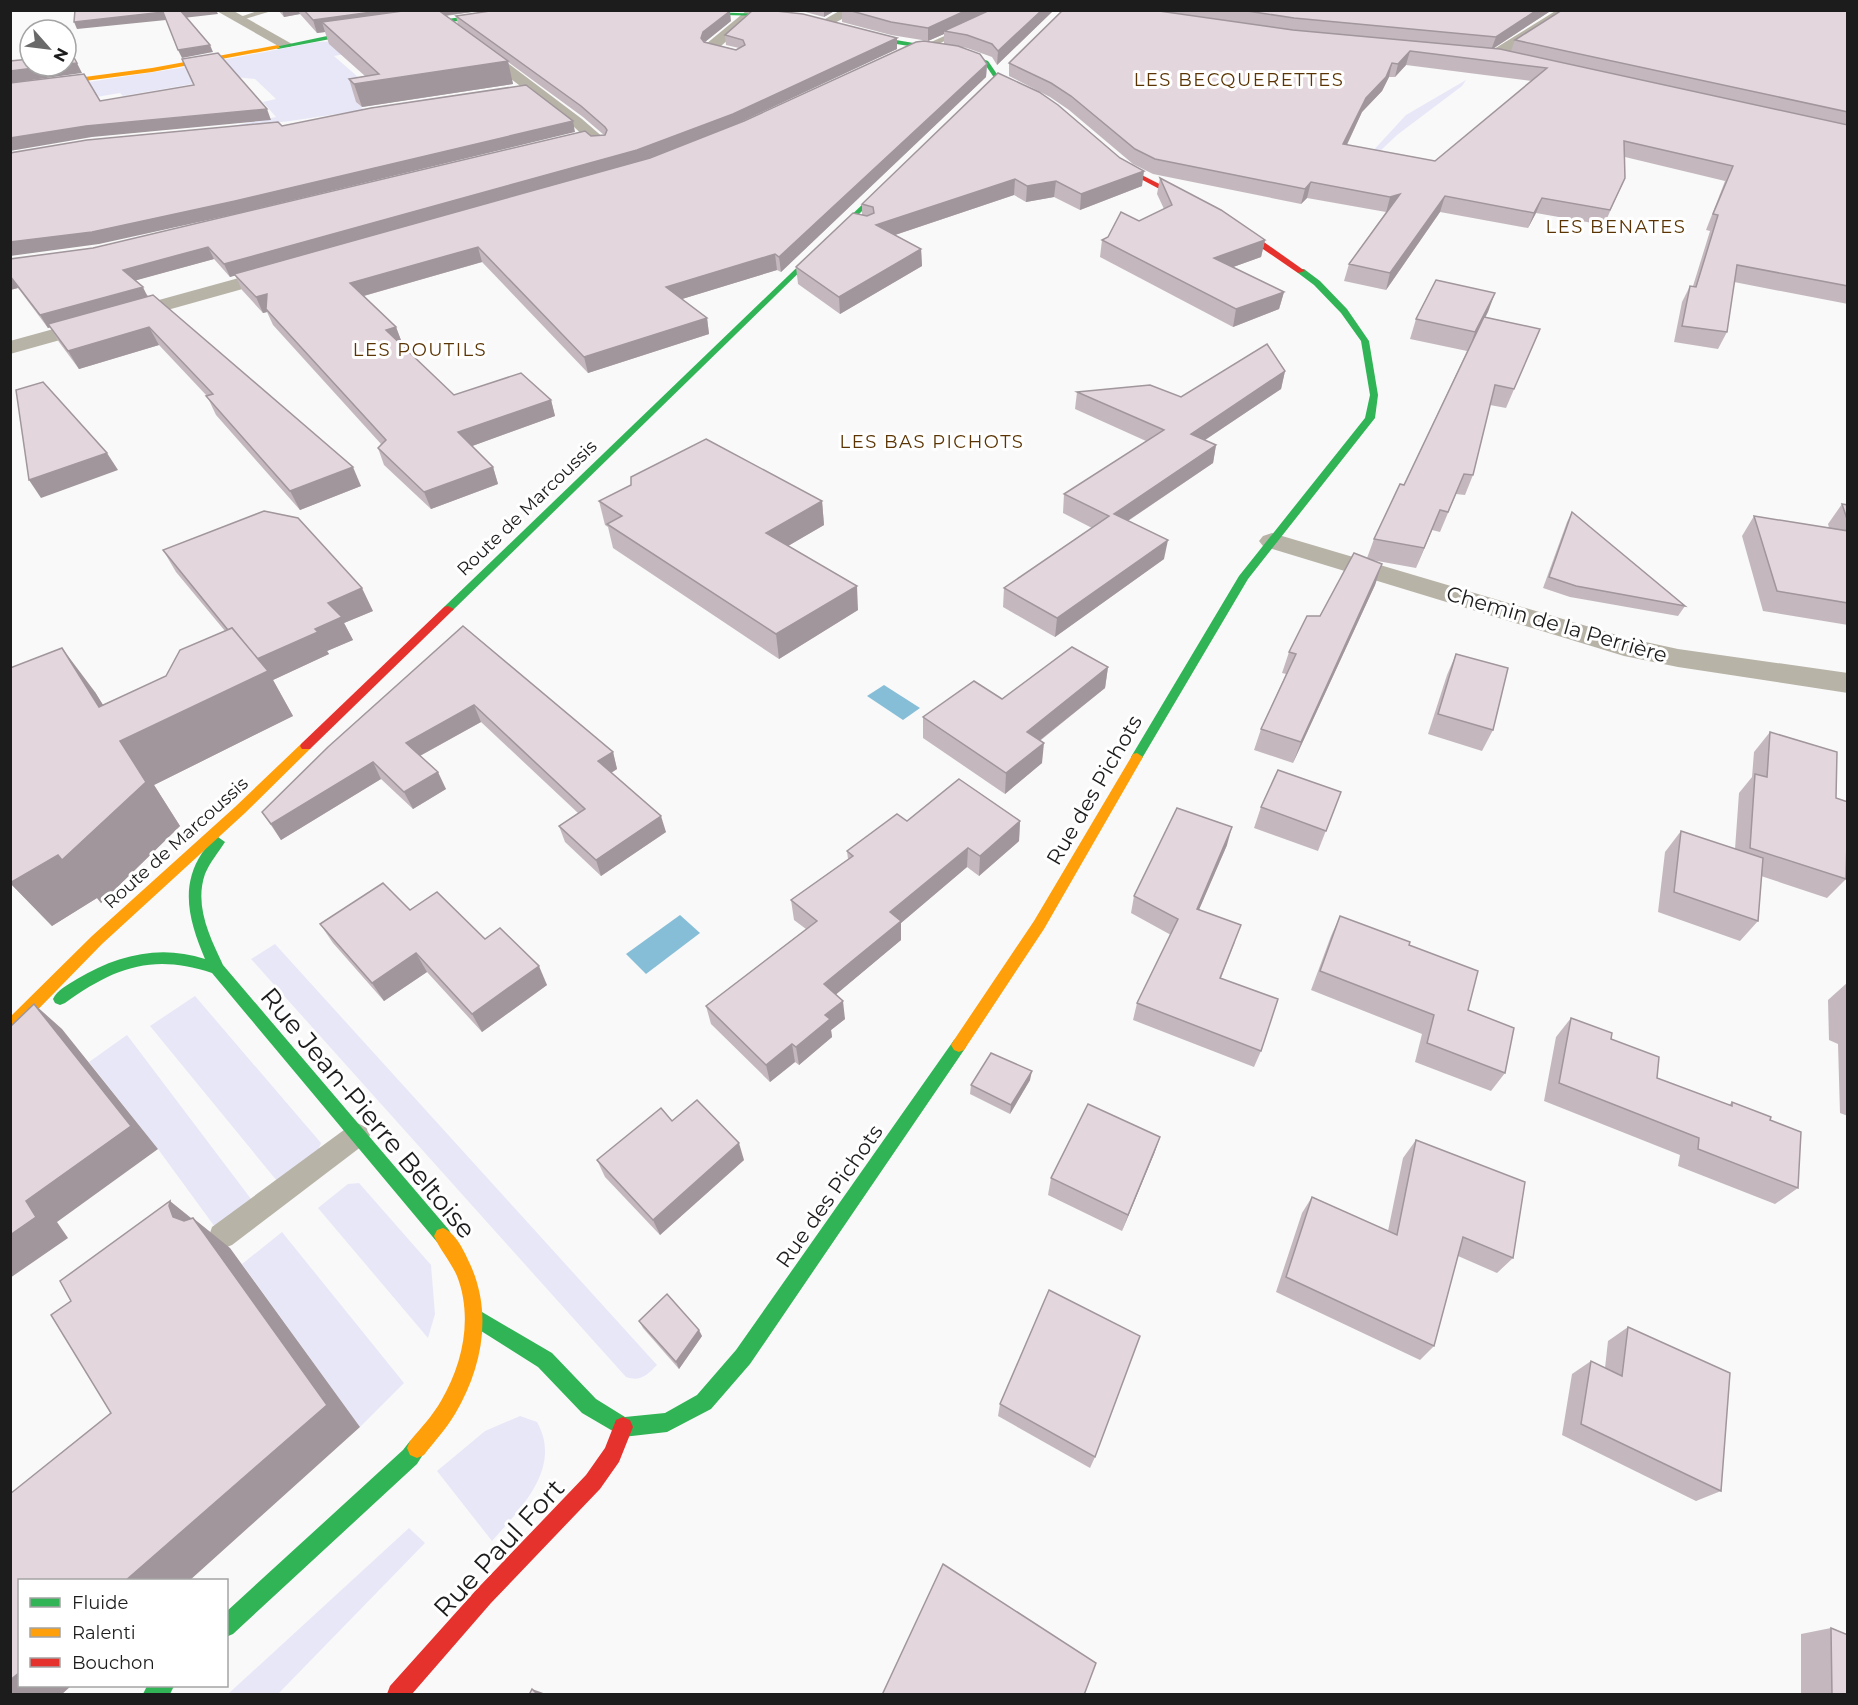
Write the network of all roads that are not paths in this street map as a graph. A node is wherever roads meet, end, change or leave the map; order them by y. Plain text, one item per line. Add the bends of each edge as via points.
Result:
1 (221, 10) edge
2 (271, 10) edge
3 (853, 10) edge
4 (1010, 10) edge
5 (1568, 10) edge
6 (667, 12) edge
7 (513, 14) edge
8 (751, 14) junction
9 (238, 19) junction
10 (443, 21) junction
11 (814, 21) junction
12 (285, 44) junction
13 (924, 46) junction
14 (737, 54) edge
15 (900, 55) edge
16 (1512, 60) edge
17 (1008, 67) dead end
18 (997, 78) junction
19 (531, 88) junction
20 (10, 89) edge
21 (984, 90) edge
22 (509, 92) edge
23 (1044, 102) edge
24 (566, 141) edge
25 (1099, 146) edge
26 (905, 166) edge
27 (295, 268) edge
28 (10, 348) edge
29 (1272, 541) junction
30 (1848, 684) edge
31 (240, 810) junction
32 (217, 969) junction
33 (10, 1028) edge
34 (10, 1041) edge
35 (357, 1135) junction
36 (222, 1236) dead end
37 (476, 1318) junction
38 (622, 1426) junction
39 (228, 1625) edge
40 (398, 1695) edge

1 - 9 street
2 - 9 lane
3 - 11 street
4 - 13 lane
5 - 16 street via 1490,55
6 - 8 street
7 - 10 street
8 - 11 street
8 - 14 street via 711,47
9 - 12 street
10 - 12 street
10 - 19 street
11 - 13 street
12 - 20 street via 152,70
13 - 15 street
13 - 18 street via 986,62
17 - 18 street
18 - 21 street
18 - 23 street
19 - 22 street
19 - 24 street via 594,139
25 - 29 street, Rue des Pichots via 1126,169 1237,227 1317,283 1365,341 1374,395 1370,418
26 - 31 street, Route de Marcoussis via 856,219
27 - 28 street
29 - 30 street, Chemin de la Perrière via 1624,647
29 - 38 street, Rue des Pichots via 1243,578 1028,942 743,1357 704,1402 667,1422
31 - 32 street, Rue Jean-Pierre Beltoise via 200,866 193,891 194,916
31 - 33 street, Route de Marcoussis via 97,940
32 - 34 street, Rue Jean-Pierre Beltoise via 185,957 125,962 94,974
32 - 35 street, Rue Jean-Pierre Beltoise
35 - 36 lane
35 - 37 street, Rue Jean-Pierre Beltoise via 456,1252 468,1279
37 - 38 street via 545,1360 589,1406
37 - 39 street, Rue Jean-Pierre Beltoise via 467,1365 448,1407 410,1457
38 - 40 street, Rue Paul Fort via 612,1455 593,1482 484,1596

